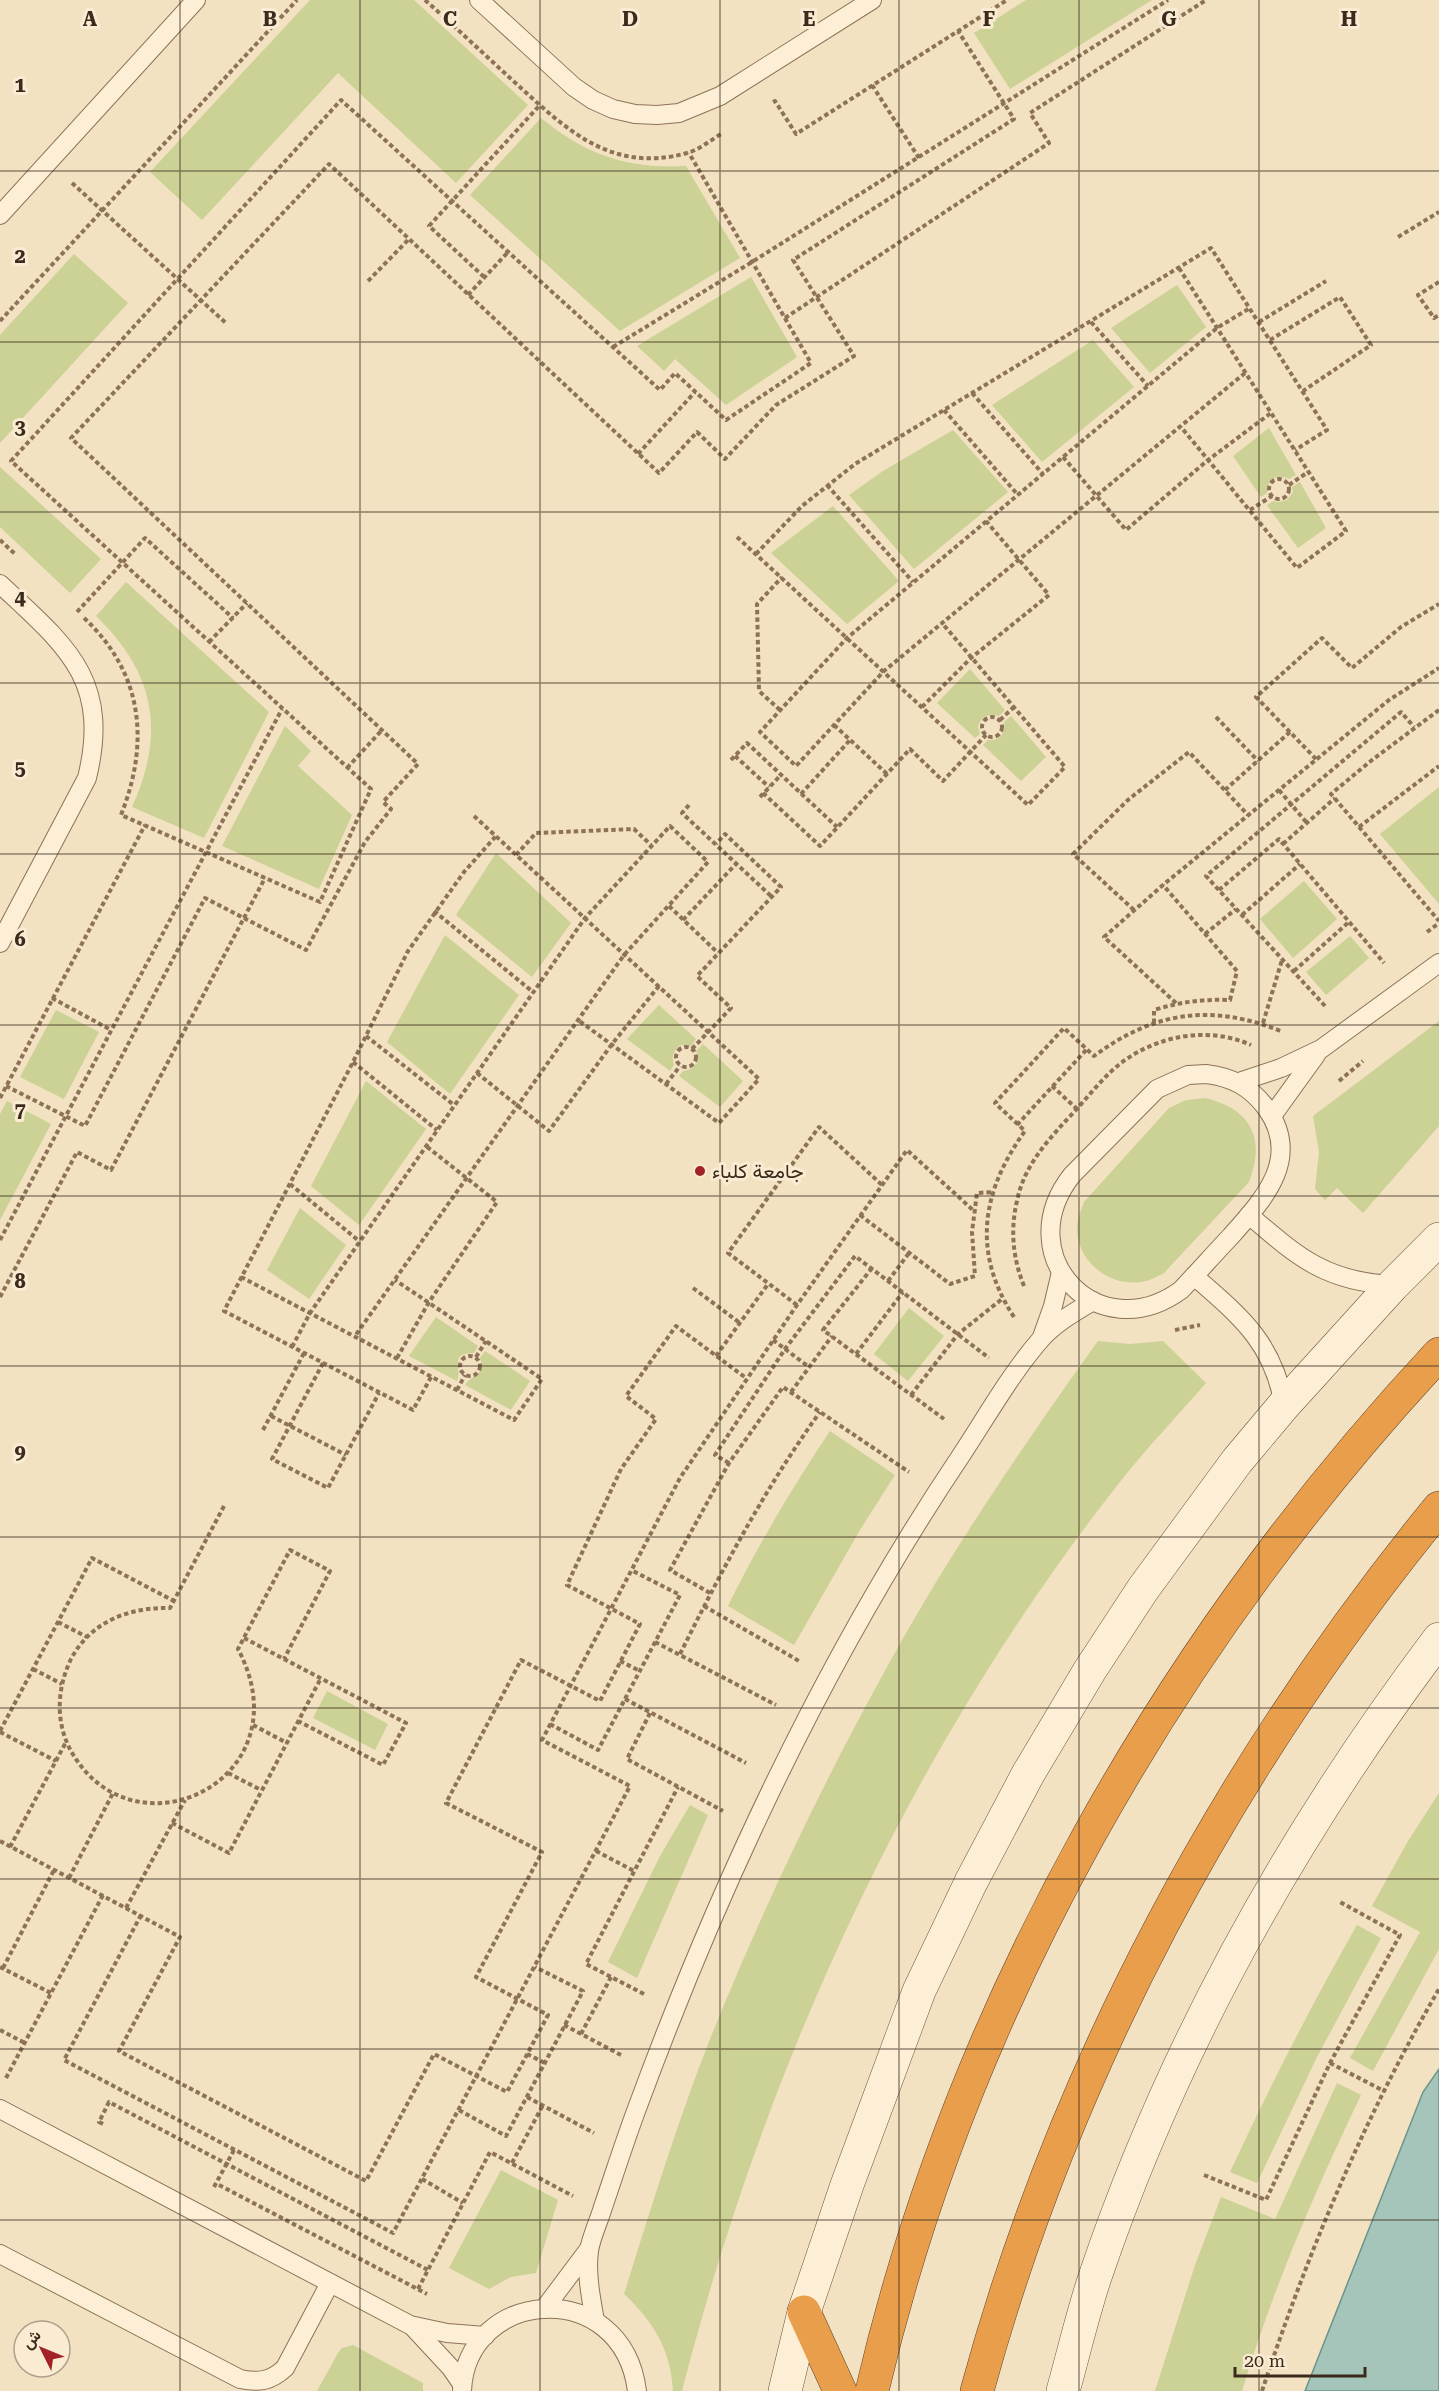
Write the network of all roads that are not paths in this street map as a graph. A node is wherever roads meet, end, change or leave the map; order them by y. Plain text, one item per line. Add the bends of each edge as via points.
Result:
1 (196, 0) edge
2 (480, 0) edge
3 (872, 0) edge
4 (0, 215) edge
5 (0, 584) edge
6 (0, 943) edge
7 (1439, 963) edge
8 (1321, 1049) junction
9 (1239, 1082) junction
10 (1272, 1116) junction
11 (1249, 1215) junction
12 (1439, 1239) edge
13 (1061, 1272) junction
14 (1194, 1276) junction
15 (1393, 1285) junction
16 (1093, 1301) junction
17 (1041, 1339) junction
18 (1439, 1354) edge
19 (1284, 1405) junction
20 (1439, 1508) edge
21 (1439, 1640) edge
22 (0, 2109) edge
23 (590, 2249) junction
24 (0, 2254) edge
25 (330, 2283) junction
26 (544, 2308) junction
27 (804, 2312) junction
28 (595, 2321) junction
29 (411, 2325) junction
30 (485, 2336) junction
31 (462, 2387) edge
32 (637, 2391) edge
33 (785, 2391) edge
34 (840, 2391) edge
35 (872, 2391) edge
36 (977, 2391) edge
37 (1063, 2391) edge

1 - 4 lane
2 - 3 lane via 593,100 613,109 657,115 679,113 720,96
5 - 6 lane via 69,652 82,674 95,725 87,778
7 - 8 lane
8 - 9 lane
8 - 10 lane
9 - 10 lane via 1252,1091
9 - 13 lane via 1222,1076 1188,1075 1157,1089 1072,1175 1053,1204 1050,1222 1053,1256
10 - 11 lane via 1280,1147 1279,1163 1268,1194
11 - 14 lane
11 - 15 lane via 1315,1266 1353,1280
12 - 15 street
13 - 16 lane
13 - 17 lane
14 - 16 lane via 1166,1301 1148,1308 1120,1309
14 - 19 lane via 1255,1333 1274,1367
15 - 19 street
16 - 17 lane
17 - 23 lane via 946,1478 882,1582 767,1796 716,1906 670,2020
18 - 35 highway via 1323,1487 1251,1580 1129,1766 1066,1879 967,2092 890,2313
19 - 27 street via 1237,1461 1143,1589 1028,1774 919,1991
20 - 36 highway via 1328,1653 1266,1745 1154,1940 1062,2143 1022,2247
21 - 37 street via 1325,1800 1263,1902 1208,2007 1129,2184 1096,2275
22 - 25 lane
23 - 26 lane
23 - 28 lane
24 - 25 lane via 240,2379 252,2381 264,2381 285,2368
25 - 29 lane
26 - 28 lane via 579,2313
26 - 30 lane via 502,2322
27 - 33 street
27 - 34 highway
28 - 32 lane via 626,2353 635,2373
29 - 30 lane
29 - 31 lane via 451,2368
30 - 31 lane via 466,2366

